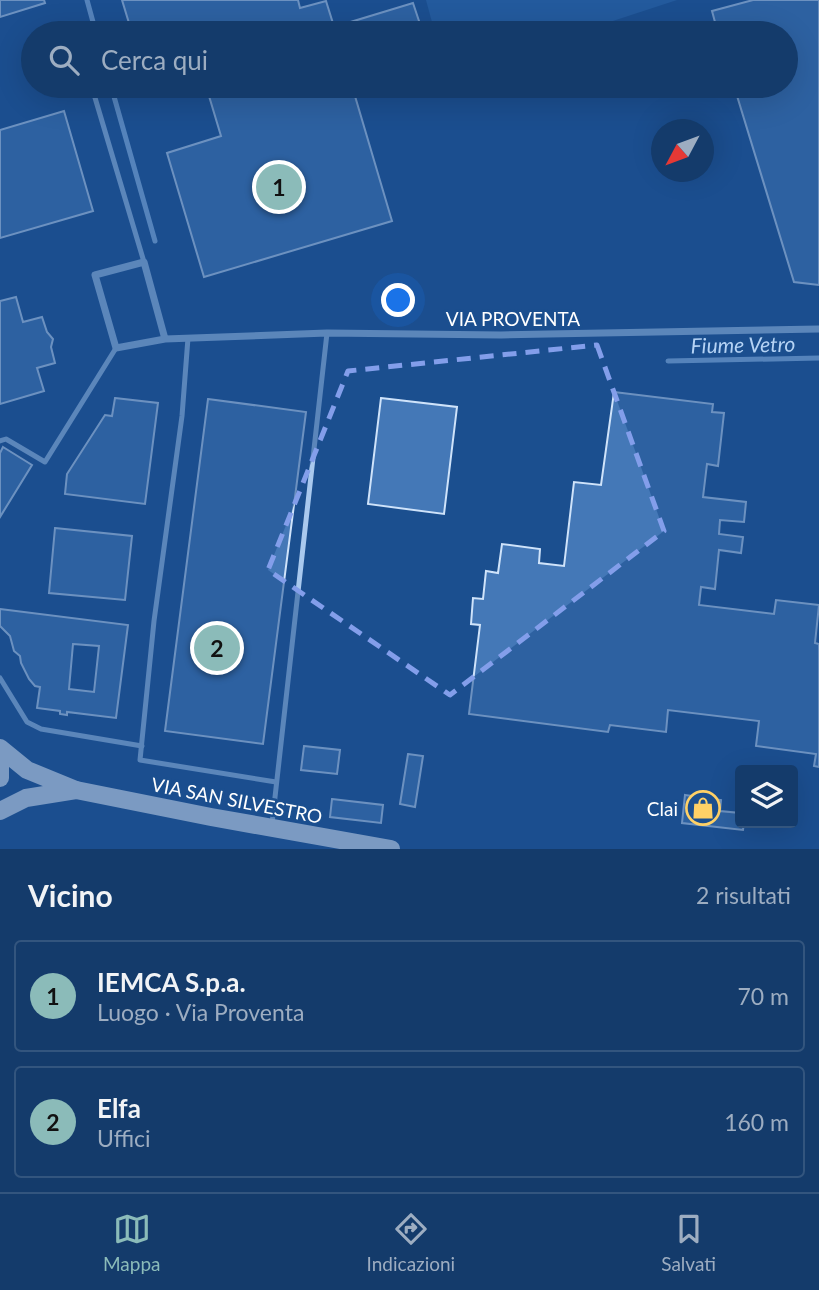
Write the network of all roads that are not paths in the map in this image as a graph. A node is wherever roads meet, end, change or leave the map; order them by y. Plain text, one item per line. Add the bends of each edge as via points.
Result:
1 (95, 98) edge
2 (144, 262) junction
3 (819, 329) edge
4 (327, 333) junction
5 (188, 338) junction
6 (165, 339) junction
7 (116, 348) junction
8 (0, 441) edge
9 (0, 678) edge
10 (142, 746) junction
11 (0, 748) edge
12 (0, 764) edge
13 (0, 778) edge
14 (276, 782) junction
15 (76, 790) junction
16 (0, 811) edge
17 (271, 828) junction
18 (391, 849) edge

1 - 2 lane
2 - 6 street
2 - 7 street via 95,275
3 - 4 street, VIA PROVENTA
4 - 5 street, VIA PROVENTA
4 - 14 lane
5 - 6 street, VIA PROVENTA
5 - 10 lane
6 - 7 street, VIA PROVENTA
7 - 8 lane via 45,462 6,439
9 - 10 lane via 27,722 41,730
10 - 14 lane via 141,760
11 - 15 main road, VIA SAN SILVESTRO via 27,770
12 - 13 main road
14 - 17 lane
15 - 16 main road, VIA SAN SILVESTRO via 26,799
15 - 17 main road, VIA SAN SILVESTRO
17 - 18 main road, VIA SAN SILVESTRO

